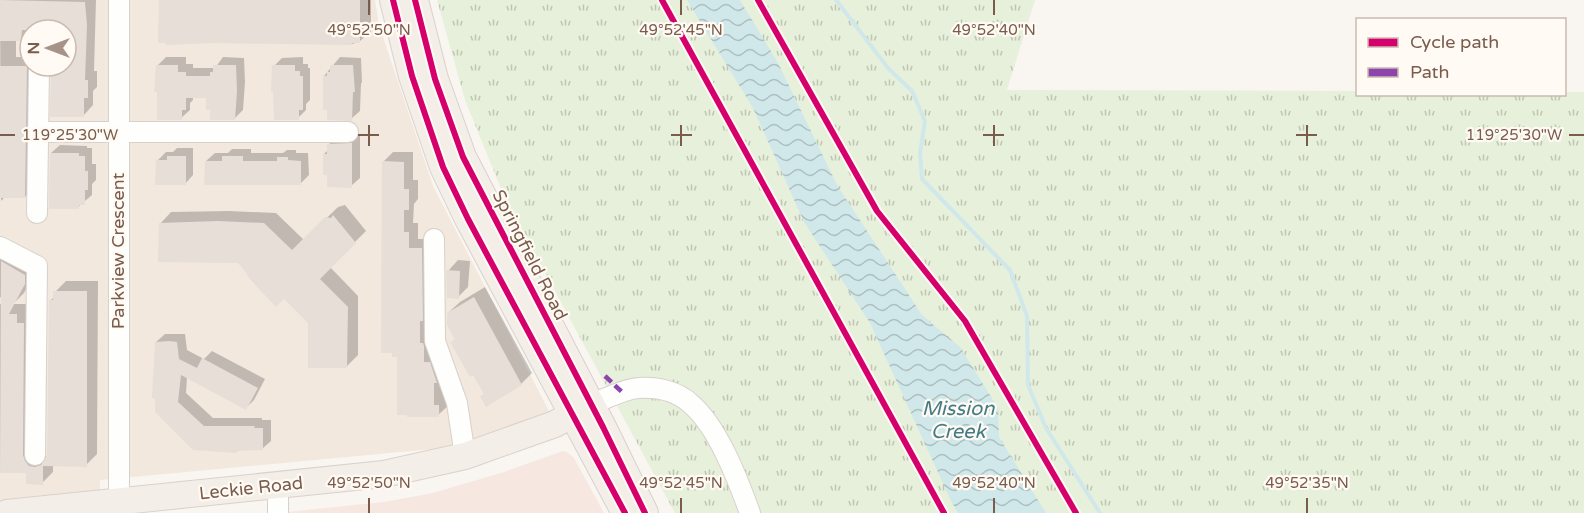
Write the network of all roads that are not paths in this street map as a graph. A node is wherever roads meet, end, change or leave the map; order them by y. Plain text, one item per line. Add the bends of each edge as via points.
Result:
1 (119, 0) edge
2 (393, 0) edge
3 (415, 0) edge
4 (39, 78) edge
5 (39, 132) junction
6 (118, 132) junction
7 (348, 132) dead end
8 (37, 213) dead end
9 (434, 239) dead end
10 (0, 246) edge
11 (581, 409) junction
12 (35, 455) dead end
13 (465, 456) junction
14 (278, 485) junction
15 (120, 507) edge
16 (79, 509) edge
17 (7, 513) edge
18 (278, 513) edge
19 (625, 513) edge
20 (645, 513) edge
21 (750, 513) edge

1 - 6 street, Parkview Crescent
2 - 11 main road, Springfield Road via 412,76 443,167 468,219
3 - 11 main road, Springfield Road via 435,80 463,158
4 - 5 street
5 - 6 street
5 - 8 street
6 - 7 street
6 - 15 street, Parkview Crescent
9 - 13 street via 435,341 457,403
10 - 12 street via 37,266
11 - 13 main road, Leckie Road via 555,424
11 - 19 main road, Springfield Road
11 - 20 main road, Springfield Road
11 - 21 street via 637,387 669,391 690,403 709,425 737,477
13 - 14 main road, Leckie Road via 384,474
14 - 15 main road, Leckie Road
14 - 18 street
15 - 16 main road, Leckie Road
16 - 17 main road, Leckie Road

